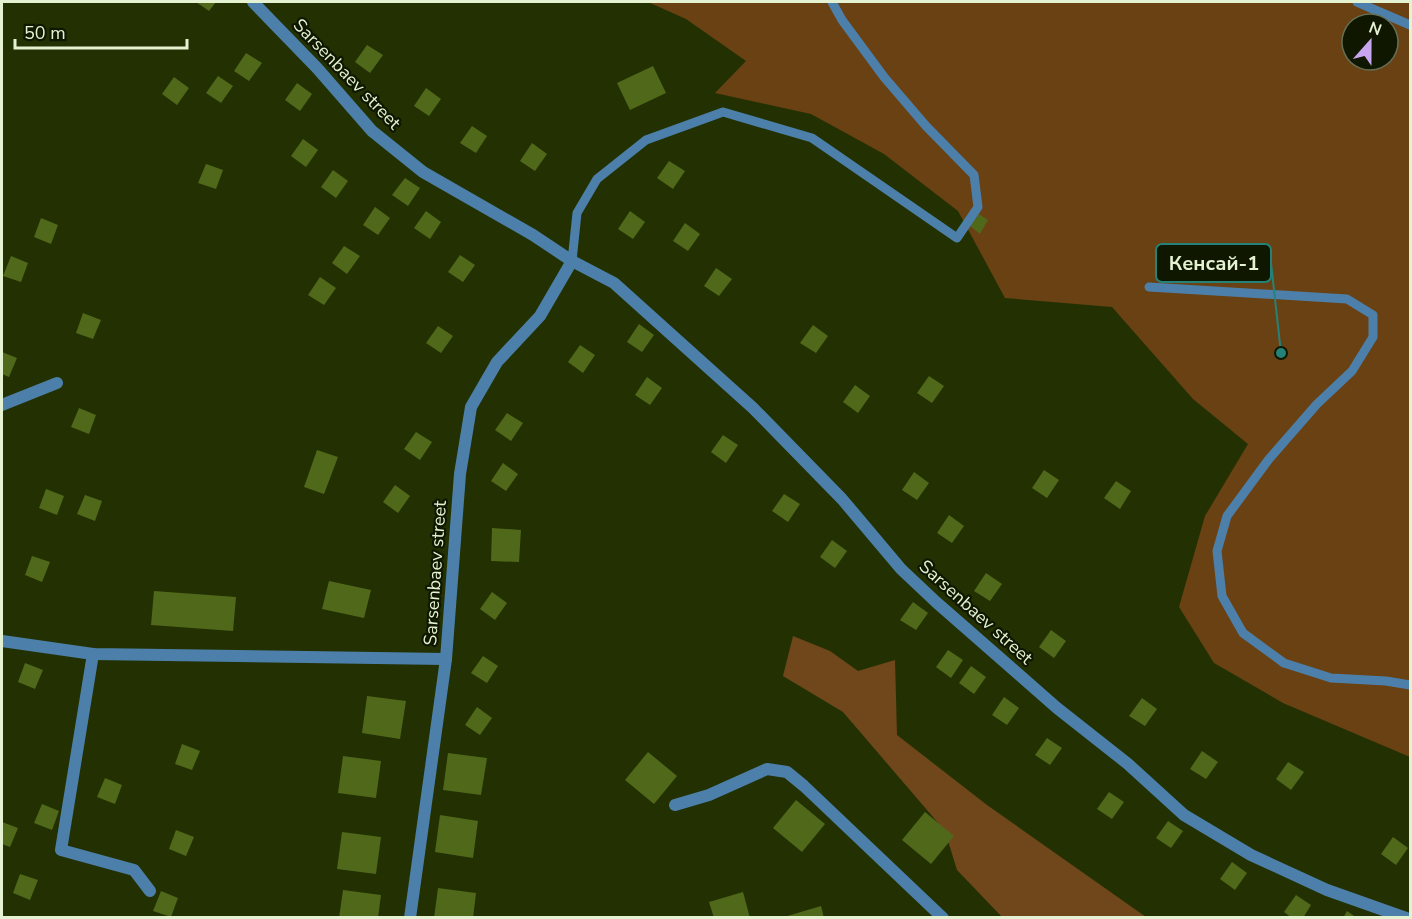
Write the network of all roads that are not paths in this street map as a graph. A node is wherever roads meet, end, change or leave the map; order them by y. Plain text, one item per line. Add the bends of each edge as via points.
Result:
1 (253, 2) edge
2 (832, 2) edge
3 (1357, 2) edge
4 (1410, 25) edge
5 (572, 261) junction
6 (1149, 287) dead end
7 (57, 383) dead end
8 (2, 405) edge
9 (2, 641) edge
10 (93, 654) junction
11 (446, 659) junction
12 (1410, 685) edge
13 (675, 805) dead end
14 (150, 891) dead end
15 (410, 918) edge
16 (943, 918) edge
17 (1406, 918) edge

1 - 5 street, Sarsenbaev street via 372,131 423,172
2 - 5 lane via 884,77 974,175 978,207 957,238 812,138 723,112 646,140 597,179 577,213
3 - 4 lane
5 - 11 street, Sarsenbaev street via 540,316 497,362 471,407 460,474
5 - 17 street, Sarsenbaev street via 614,283 671,333 834,490 927,594 1184,815 1251,855 1328,890
6 - 12 lane via 1347,299 1373,315 1373,337 1352,371 1269,459 1227,516 1217,551 1222,596 1243,633 1284,663 1330,678
7 - 8 street
9 - 10 street
10 - 11 street
10 - 14 street via 62,850 134,870
11 - 15 street, Sarsenbaev street
13 - 16 street via 709,795 767,769 788,772

